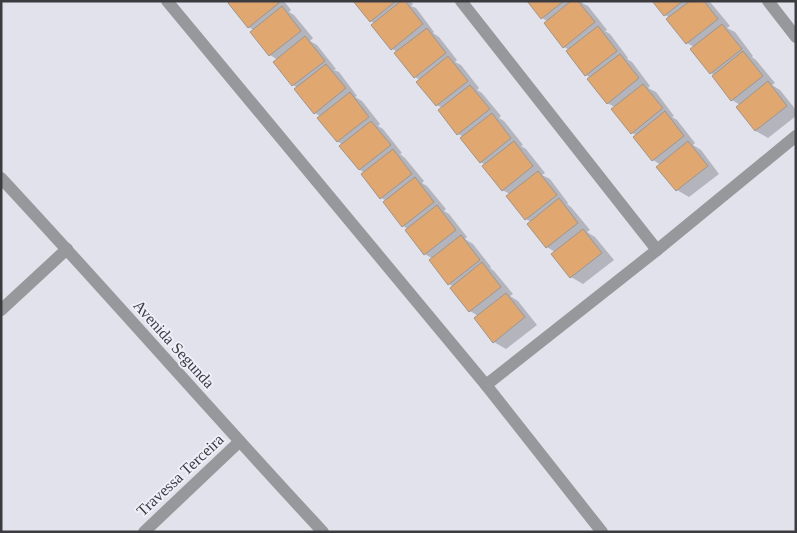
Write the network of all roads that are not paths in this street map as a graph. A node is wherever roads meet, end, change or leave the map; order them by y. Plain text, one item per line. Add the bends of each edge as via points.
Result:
1 (167, 1) edge
2 (460, 1) edge
3 (768, 1) edge
4 (796, 37) edge
5 (796, 136) edge
6 (1, 178) edge
7 (67, 249) junction
8 (657, 250) junction
9 (1, 310) edge
10 (486, 385) junction
11 (239, 442) junction
12 (144, 532) edge
13 (323, 532) edge
14 (602, 532) edge

1 - 10 street
2 - 8 street
3 - 4 street
5 - 8 street
6 - 7 street, Avenida Segunda
7 - 9 street
7 - 11 street, Avenida Segunda
8 - 10 street
10 - 14 street
11 - 12 street, Travessa Terceira
11 - 13 street, Avenida Segunda

